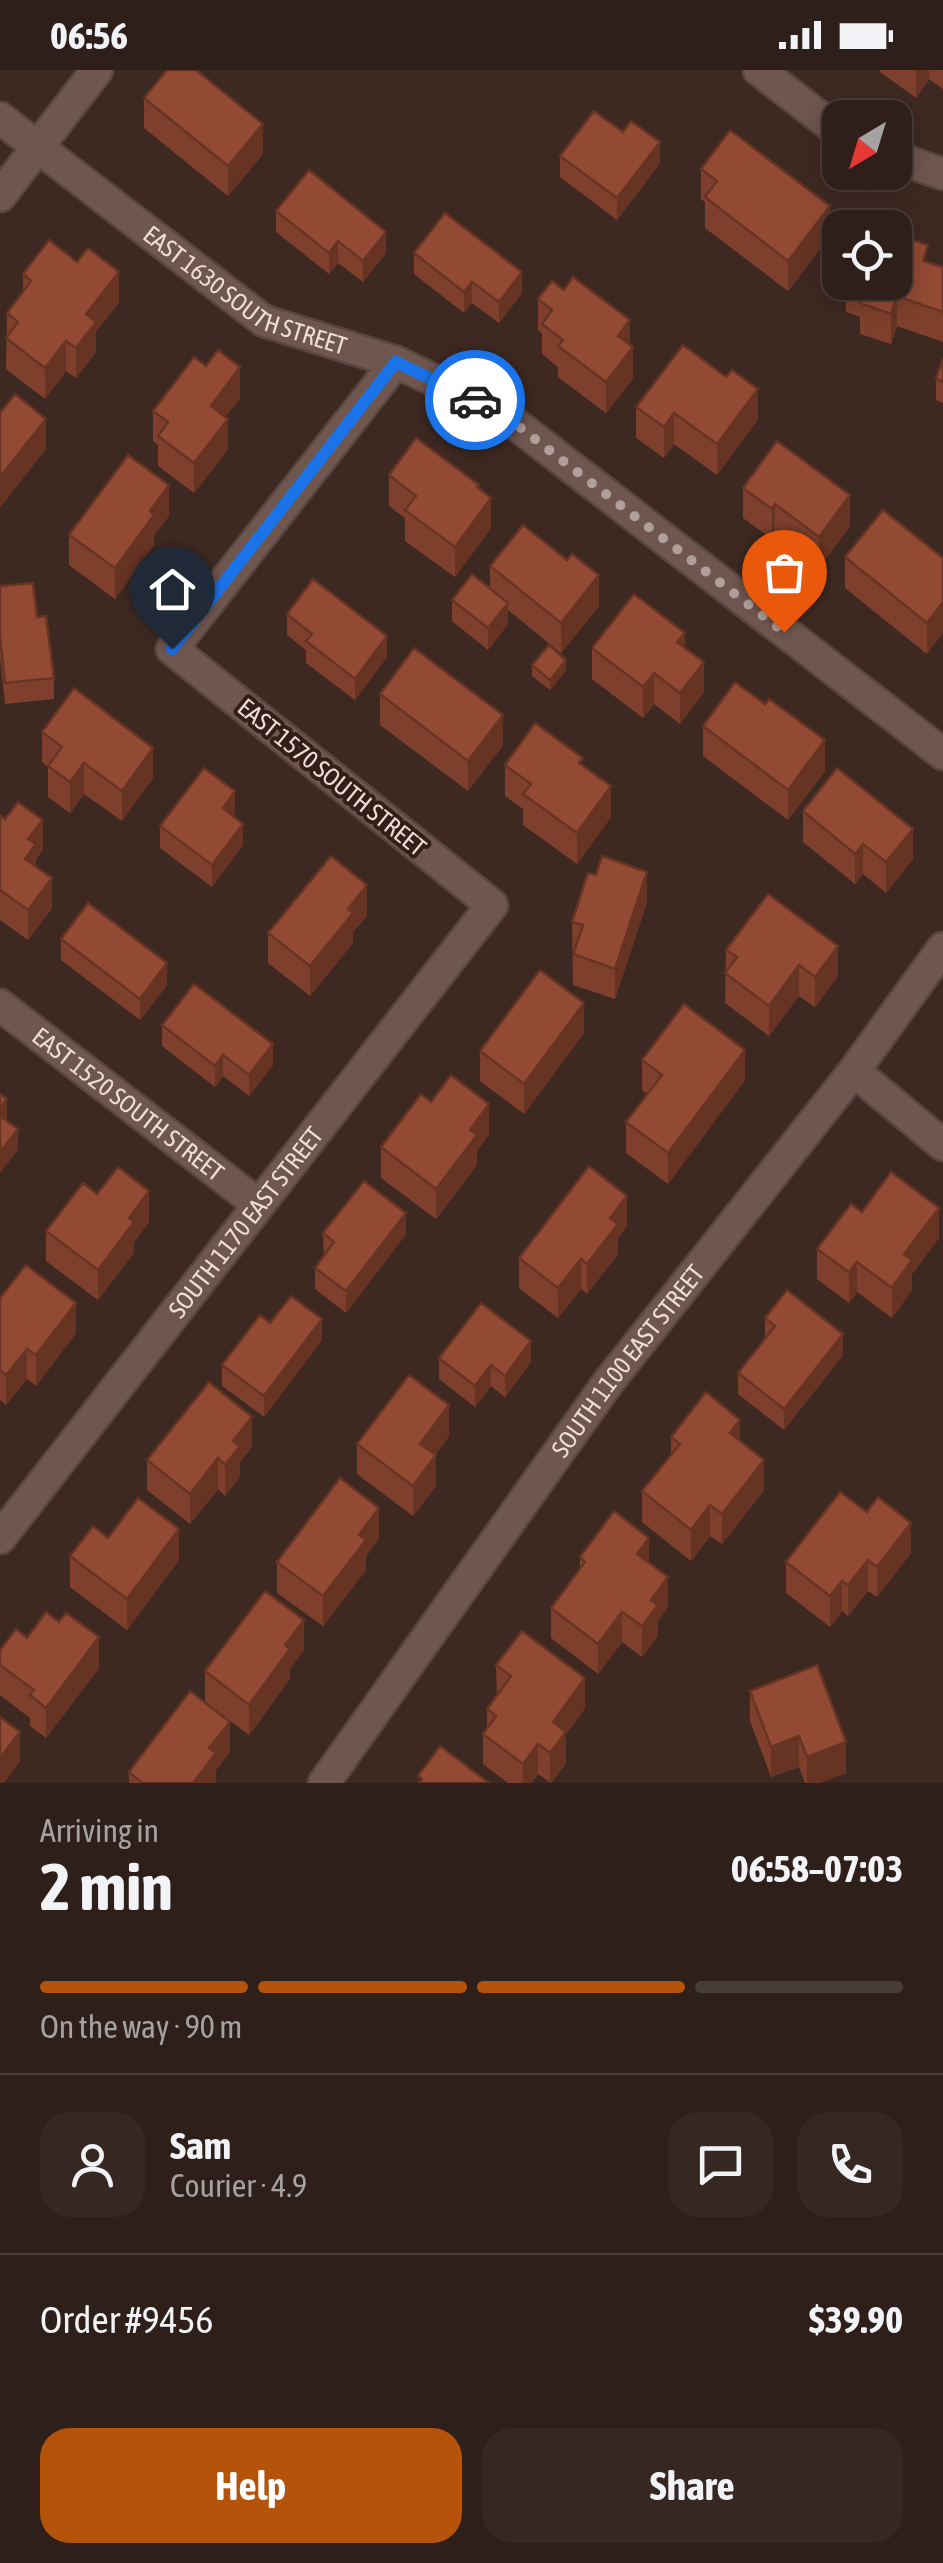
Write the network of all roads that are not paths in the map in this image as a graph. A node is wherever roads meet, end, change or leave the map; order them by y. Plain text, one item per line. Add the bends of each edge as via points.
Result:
1 (97, 70) edge
2 (759, 70) edge
3 (0, 118) edge
4 (822, 119) edge
5 (38, 147) junction
6 (912, 165) edge
7 (943, 174) edge
8 (0, 196) edge
9 (396, 362) junction
10 (943, 754) edge
11 (492, 905) joint
12 (943, 948) edge
13 (0, 1005) edge
14 (854, 1071) junction
15 (943, 1145) edge
16 (259, 1205) junction
17 (11, 1500) edge
18 (0, 1538) edge
19 (324, 1783) edge

1 - 5 street
2 - 4 street
3 - 5 street, EAST 1630 SOUTH STREET
5 - 8 street
5 - 9 street, EAST 1630 SOUTH STREET via 264,321
6 - 7 street
9 - 10 street, EAST 1630 SOUTH STREET via 500,412
9 - 11 street, EAST 1570 SOUTH STREET via 172,649
11 - 16 street, SOUTH 1170 EAST STREET
12 - 14 street, SOUTH 1100 EAST STREET
13 - 16 street, EAST 1520 SOUTH STREET
14 - 15 street
14 - 19 street, SOUTH 1100 EAST STREET via 607,1384
16 - 17 street, SOUTH 1170 EAST STREET
17 - 18 street, SOUTH 1170 EAST STREET

